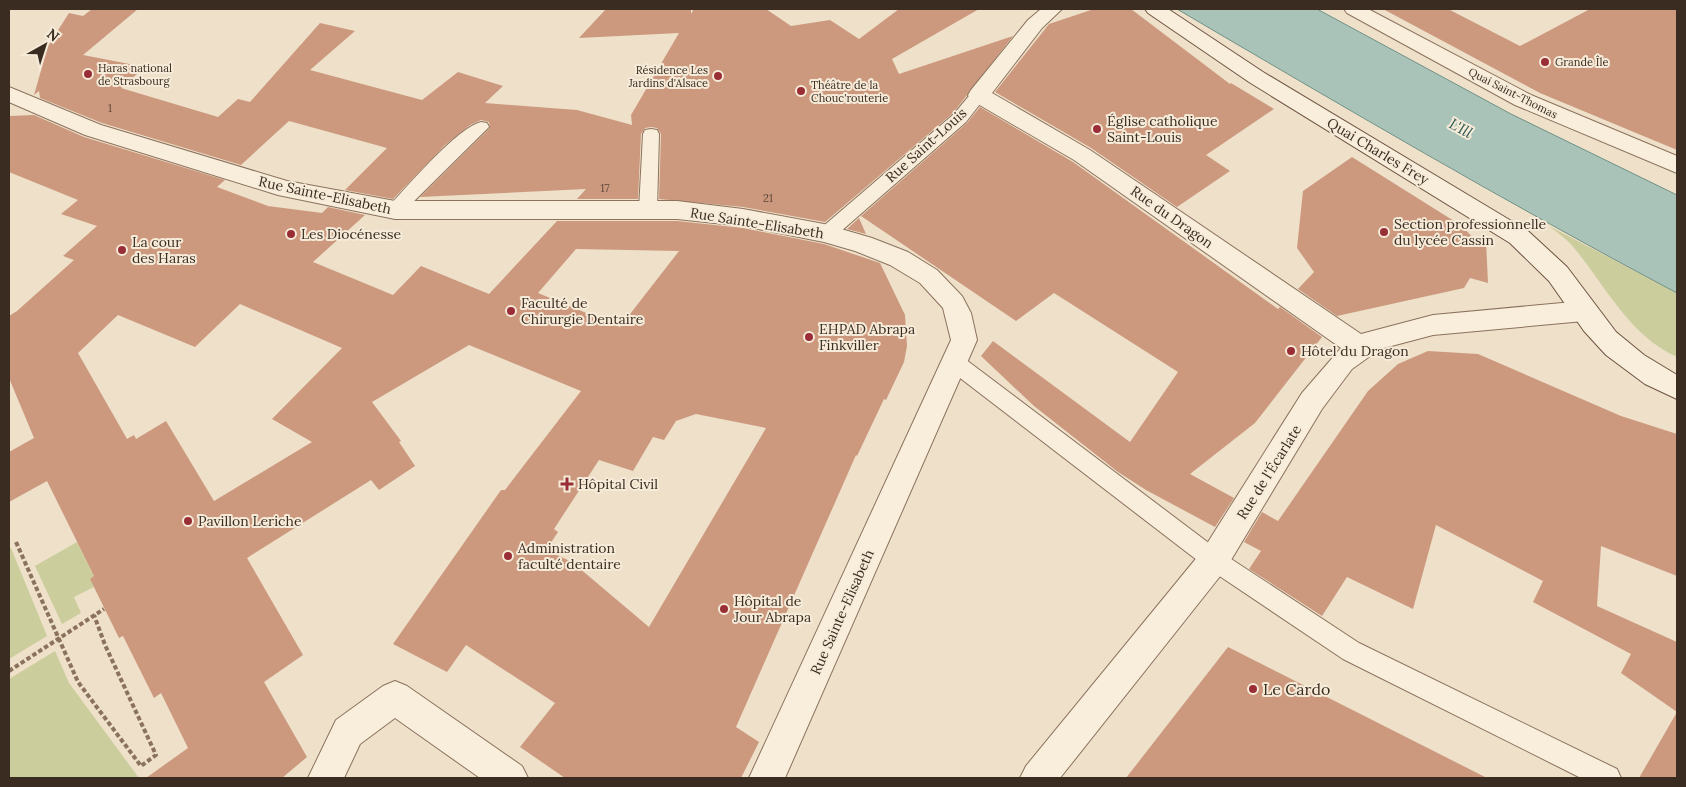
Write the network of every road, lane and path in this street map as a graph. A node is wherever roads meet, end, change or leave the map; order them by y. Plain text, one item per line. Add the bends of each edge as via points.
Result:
1 (1052, 9) edge
2 (1155, 9) edge
3 (1362, 10) edge
4 (9, 94) edge
5 (979, 95) junction
6 (481, 127) dead end
7 (651, 134) dead end
8 (1677, 165) edge
9 (395, 210) junction
10 (648, 210) junction
11 (826, 234) junction
12 (1584, 311) junction
13 (1360, 347) junction
14 (954, 362) junction
15 (1677, 388) edge
16 (16, 542) dead end
17 (1214, 560) junction
18 (104, 609) dead end
19 (94, 615) junction
20 (59, 639) junction
21 (9, 671) edge
22 (326, 778) edge
23 (510, 778) edge
24 (767, 778) edge
25 (1038, 778) edge
26 (1608, 778) edge

1 - 5 street, Rue Saint-Louis via 1035,24
2 - 12 street, Quai Charles Frey via 1256,77 1519,237 1541,255 1563,280
3 - 8 street, Quai Saint-Thomas via 1523,100
4 - 9 street, Rue Sainte-Elisabeth via 93,130 286,189
5 - 11 lane, Rue Saint-Louis via 960,118
5 - 13 street, Rue du Dragon via 1082,155
6 - 9 lane
7 - 10 lane
9 - 10 street, Rue Sainte-Elisabeth
10 - 11 street, Rue Sainte-Elisabeth via 718,214
11 - 14 street, Rue Sainte-Elisabeth via 898,258 934,281 960,316 964,340
12 - 13 street, Rue de l'Écarlate via 1433,325 1373,340
12 - 15 street, Quai Charles Frey via 1618,351
13 - 17 street, Rue de l'Écarlate via 1343,361 1312,401
14 - 17 lane
14 - 24 street, Rue Sainte-Elisabeth
16 - 20 path
17 - 25 street, Rue de l'Écarlate
17 - 26 lane via 1351,651
18 - 19 path
19 - 20 path
19 - 20 path via 156,755 141,766 78,682
20 - 21 path
22 - 23 street via 348,732 395,698

